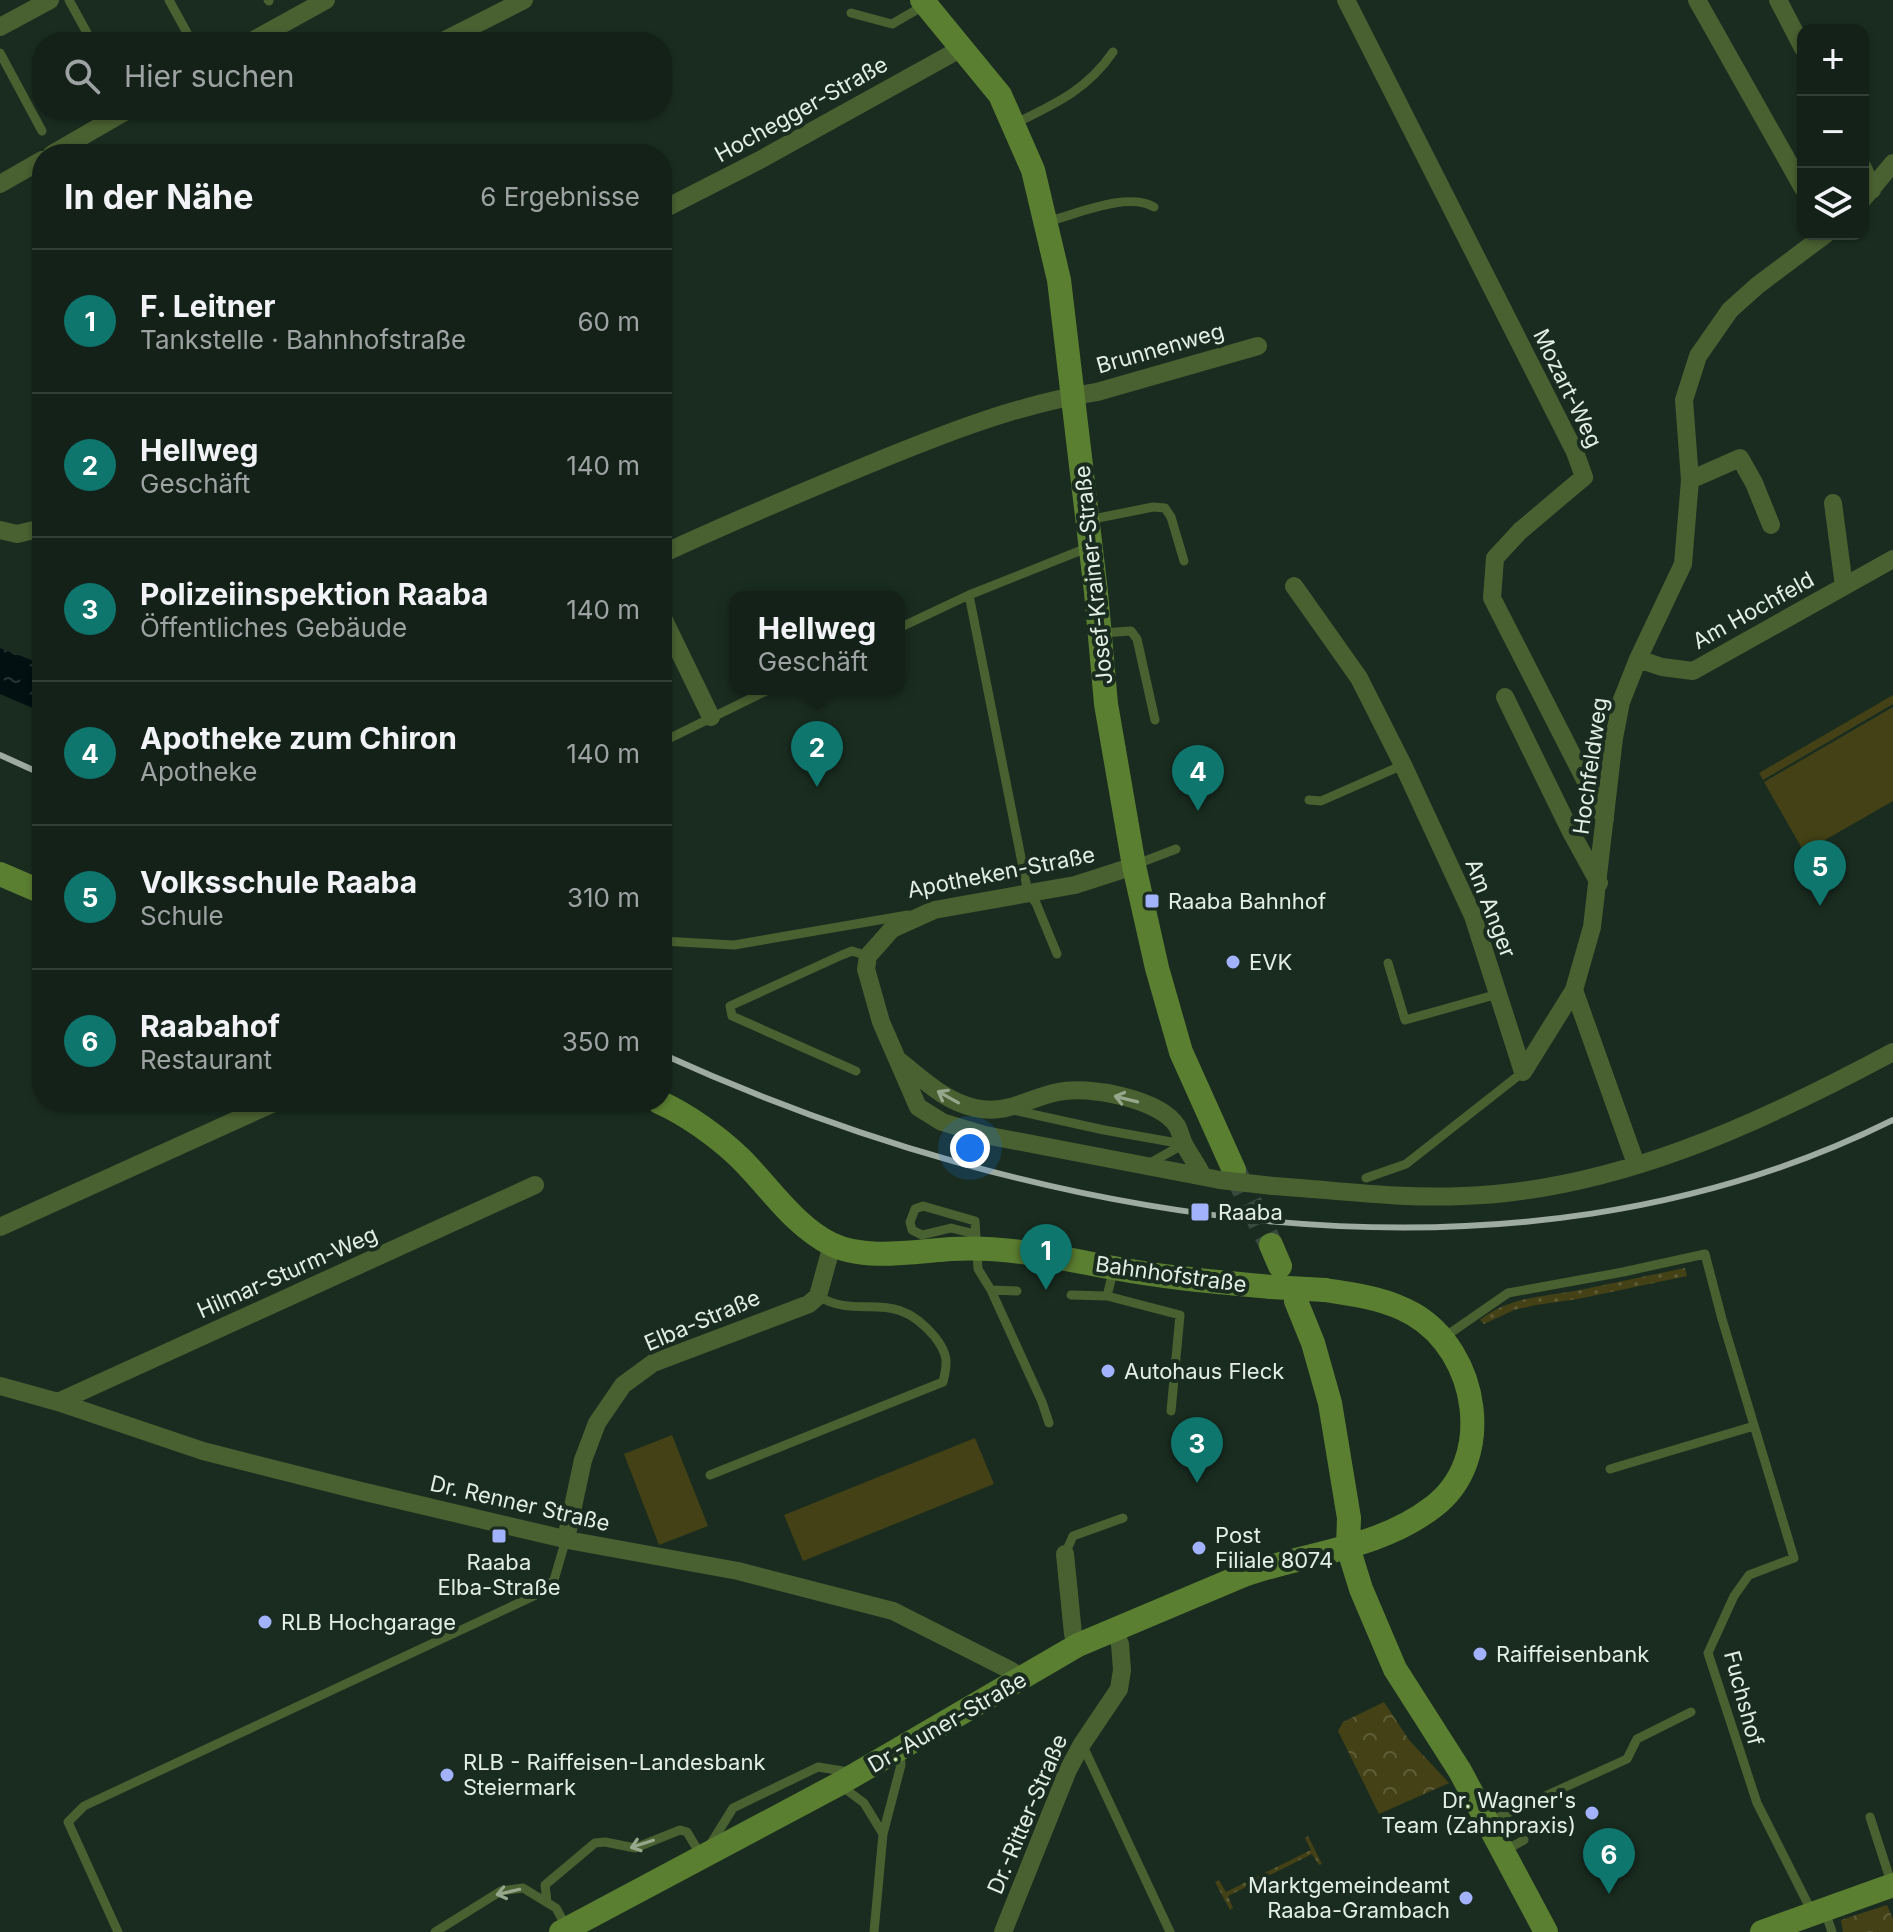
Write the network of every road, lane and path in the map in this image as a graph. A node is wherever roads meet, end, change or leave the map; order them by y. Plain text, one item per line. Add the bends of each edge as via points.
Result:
1 (50, 0) edge
2 (69, 0) edge
3 (169, 0) edge
4 (326, 0) edge
5 (524, 0) edge
6 (1346, 0) edge
7 (1697, 0) edge
8 (1778, 0) edge
9 (927, 2) edge
10 (851, 13) dead end
11 (0, 27) edge
12 (87, 32) edge
13 (187, 32) edge
14 (268, 32) edge
15 (461, 32) edge
16 (1797, 36) edge
17 (962, 48) junction
18 (1113, 52) dead end
19 (0, 53) edge
20 (32, 112) edge
21 (36, 120) edge
22 (111, 120) edge
23 (1014, 124) junction
24 (42, 131) dead end
25 (69, 144) edge
26 (1893, 163) edge
27 (32, 166) edge
28 (1797, 177) edge
29 (0, 184) edge
30 (1869, 193) edge
31 (672, 205) edge
32 (1154, 207) dead end
33 (1046, 222) junction
34 (1818, 240) edge
35 (1258, 346) dead end
36 (1074, 395) junction
37 (1690, 480) junction
38 (1833, 503) dead end
39 (1088, 520) junction
40 (1771, 525) dead end
41 (0, 530) edge
42 (32, 530) edge
43 (1091, 546) junction
44 (672, 549) edge
45 (1893, 559) edge
46 (1184, 561) dead end
47 (1294, 586) dead end
48 (1844, 586) junction
49 (969, 595) junction
50 (905, 625) edge
51 (1099, 634) junction
52 (672, 637) edge
53 (1638, 659) junction
54 (757, 695) edge
55 (1505, 697) dead end
56 (711, 717) junction
57 (1155, 720) dead end
58 (672, 737) edge
59 (1403, 765) junction
60 (1309, 800) dead end
61 (1605, 819) junction
62 (1176, 849) dead end
63 (1134, 866) junction
64 (0, 874) edge
65 (1599, 883) junction
66 (32, 888) edge
67 (1028, 893) junction
68 (934, 910) junction
69 (672, 942) edge
70 (1057, 954) dead end
71 (868, 956) junction
72 (1388, 963) dead end
73 (1574, 990) junction
74 (1498, 994) junction
75 (1893, 1052) edge
76 (896, 1058) junction
77 (856, 1071) dead end
78 (1523, 1072) junction
79 (1010, 1109) junction
80 (672, 1110) edge
81 (254, 1112) edge
82 (1008, 1140) junction
83 (1184, 1144) junction
84 (1636, 1164) junction
85 (1147, 1165) junction
86 (1219, 1175) junction
87 (1366, 1178) dead end
88 (535, 1185) dead end
89 (0, 1227) edge
90 (976, 1241) junction
91 (832, 1245) junction
92 (1114, 1268) junction
93 (991, 1290) junction
94 (1017, 1291) dead end
95 (1071, 1295) dead end
96 (818, 1296) junction
97 (1107, 1296) junction
98 (1296, 1301) dead end
99 (1441, 1339) junction
100 (0, 1386) edge
101 (58, 1402) junction
102 (1171, 1411) dead end
103 (1049, 1423) dead end
104 (1754, 1426) junction
105 (1610, 1469) dead end
106 (710, 1475) dead end
107 (1123, 1518) dead end
108 (566, 1539) junction
109 (1348, 1547) junction
110 (1065, 1554) joint
111 (1114, 1630) junction
112 (1078, 1645) junction
113 (1023, 1678) junction
114 (1691, 1712) dead end
115 (1082, 1744) junction
116 (900, 1748) junction
117 (849, 1779) junction
118 (1870, 1817) dead end
119 (1488, 1822) junction
120 (883, 1834) junction
121 (702, 1858) junction
122 (1892, 1885) edge
123 (547, 1902) junction
124 (1824, 1919) edge
125 (564, 1930) edge
126 (118, 1932) edge
127 (435, 1932) edge
128 (874, 1932) edge
129 (1003, 1932) edge
130 (1170, 1932) edge
131 (1546, 1932) edge
132 (1762, 1932) edge

1 - 11 street
2 - 12 lane
3 - 13 lane
4 - 14 street
5 - 15 street
6 - 61 street, Mozart-Weg via 1584,477 1495,558 1492,598
7 - 28 street
8 - 16 street
9 - 10 lane via 892,24
9 - 17 main road, Josef-Krainer-Straße
17 - 23 main road, Josef-Krainer-Straße via 1000,95
17 - 31 street, Hochegger-Straße
18 - 23 lane via 1079,89
19 - 20 lane
21 - 24 lane
22 - 25 street
23 - 33 main road, Josef-Krainer-Straße
26 - 30 street
27 - 29 street
32 - 33 lane via 1144,201 1121,202
33 - 36 main road, Josef-Krainer-Straße
34 - 37 street, Hochfeldweg via 1730,310 1698,356 1684,400
35 - 36 street, Brunnenweg
36 - 39 main road, Josef-Krainer-Straße
36 - 44 street, Brunnenweg via 961,427
37 - 40 street via 1740,458
37 - 53 street, Hochfeldweg via 1683,564
38 - 48 street, Am Hochfeld
39 - 43 main road, Josef-Krainer-Straße
39 - 46 lane via 1165,508
41 - 42 street
43 - 49 lane
43 - 51 main road, Josef-Krainer-Straße
45 - 48 street, Am Hochfeld
47 - 59 street, Am Anger via 1359,678
48 - 53 street, Am Hochfeld via 1693,671
49 - 50 lane
49 - 67 lane
51 - 57 lane via 1131,631 1137,639
51 - 63 main road, Josef-Krainer-Straße
52 - 56 street
53 - 61 street, Hochfeldweg via 1621,702
54 - 56 lane
55 - 65 street
56 - 58 lane
59 - 60 lane via 1321,801
59 - 74 street, Am Anger via 1473,916
61 - 65 street, Hochfeldweg
62 - 63 lane
63 - 67 street, Apotheken-Straße
63 - 86 main road, Josef-Krainer-Straße via 1157,968
64 - 66 main road
65 - 73 street, Hochfeldweg
67 - 68 street, Apotheken-Straße
67 - 70 lane
68 - 69 lane, Apotheken-Straße via 734,945
68 - 71 street via 892,929
71 - 76 street via 866,969
71 - 77 lane via 852,951 730,1006 732,1016
72 - 74 lane via 1405,1020
73 - 78 street, Hochfeldweg
73 - 84 street
74 - 78 street, Am Anger
75 - 84 street via 1714,1138
79 -> 76 street via 979,1109 949,1100
76 - 82 street via 918,1107 942,1122
78 - 87 lane, Hochfeldweg via 1406,1164
79 - 82 street
79 - 83 lane
83 -> 79 street via 1177,1126 1161,1110 1133,1099 1059,1091
80 - 91 main road, Bahnhofstraße via 738,1155 802,1223
81 - 89 street
82 - 85 street
83 - 85 lane
83 - 86 street
84 - 86 street, bridge via 1574,1183 1471,1196 1273,1186
85 - 86 street
88 - 101 street, Hilmar-Sturm-Weg
90 - 90 lane via 975,1221 923,1206 911,1215 916,1234 951,1228
90 - 91 main road, Bahnhofstraße via 871,1253
90 - 92 main road, Bahnhofstraße
90 - 93 lane via 978,1269
91 - 96 street
92 - 97 lane
92 - 99 main road, Bahnhofstraße, bridge via 1190,1280 1274,1266 1325,1290 1378,1298 1415,1315
93 - 94 lane
93 - 103 lane
95 - 97 lane
96 - 106 lane via 831,1304 908,1312 944,1349 948,1361 943,1382
96 - 108 street, Elba-Straße via 809,1304 653,1363 623,1385 597,1423 583,1460
97 - 102 lane via 1180,1315
98 - 109 main road via 1330,1403 1349,1518
99 - 104 lane, Fuchshof via 1508,1293 1705,1254
99 - 109 main road, Bahnhofstraße via 1462,1371 1471,1402 1469,1456 1435,1506 1396,1530
100 - 101 street, Dr. Renner Straße
101 - 108 street, Dr. Renner Straße via 203,1451
104 - 105 lane
104 - 124 lane, Fuchshof via 1794,1558 1749,1575 1708,1653 1757,1803
107 - 110 lane via 1073,1536
108 - 113 street, Dr. Renner Straße via 738,1571 893,1611
108 - 126 lane via 554,1580 536,1595 84,1806 68,1822
109 - 111 main road, Dr.-Auner-Straße via 1244,1575
109 - 119 main road via 1395,1669
110 - 112 street
111 - 112 main road, Dr.-Auner-Straße
111 - 115 street, Dr.-Ritter-Straße via 1120,1644 1119,1689
112 - 113 main road, Dr.-Auner-Straße
113 - 116 main road, Dr.-Auner-Straße
114 - 119 lane via 1637,1739 1627,1759
115 - 129 street, Dr.-Ritter-Straße
115 - 130 lane
116 - 117 main road, Dr.-Auner-Straße
116 - 120 lane via 901,1765
117 - 120 lane
117 - 121 main road, Dr.-Auner-Straße
118 - 122 lane
119 - 131 main road via 1514,1845
120 - 128 lane
121 -> 123 lane via 687,1832 680,1830 635,1848 595,1843 545,1885
121 - 125 main road, Dr.-Auner-Straße
122 - 124 main road
123 - 125 lane via 556,1908
123 -> 127 lane via 523,1888 501,1891
124 - 132 main road

